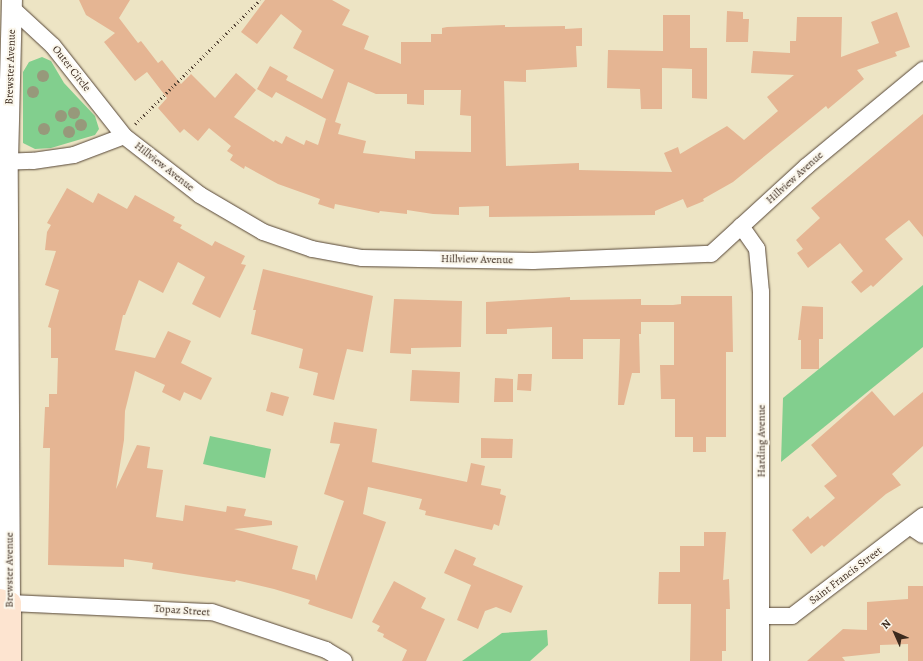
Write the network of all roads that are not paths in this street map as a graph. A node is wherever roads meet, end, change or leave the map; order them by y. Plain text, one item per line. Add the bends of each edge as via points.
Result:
1 (13, 4) edge
2 (923, 70) edge
3 (124, 136) junction
4 (4, 162) edge
5 (741, 226) junction
6 (919, 526) edge
7 (5, 602) edge
8 (762, 616) junction
9 (10, 661) edge
10 (344, 661) edge
11 (761, 661) edge

1 - 3 street, Outer Circle via 53,46
1 - 4 street, Brewster Avenue
2 - 5 street, Hillview Avenue via 807,166
3 - 4 street, Hillview Avenue via 74,155
3 - 5 street, Hillview Avenue via 200,195 263,232 312,249 362,258 533,261 711,254
4 - 7 street, Brewster Avenue
5 - 8 street, Harding Avenue via 757,249 761,292
6 - 8 street, Saint Francis Street via 792,616
7 - 9 main road, Brewster Avenue
7 - 10 street, Topaz Street via 212,612 326,650
8 - 11 street, Harding Avenue

